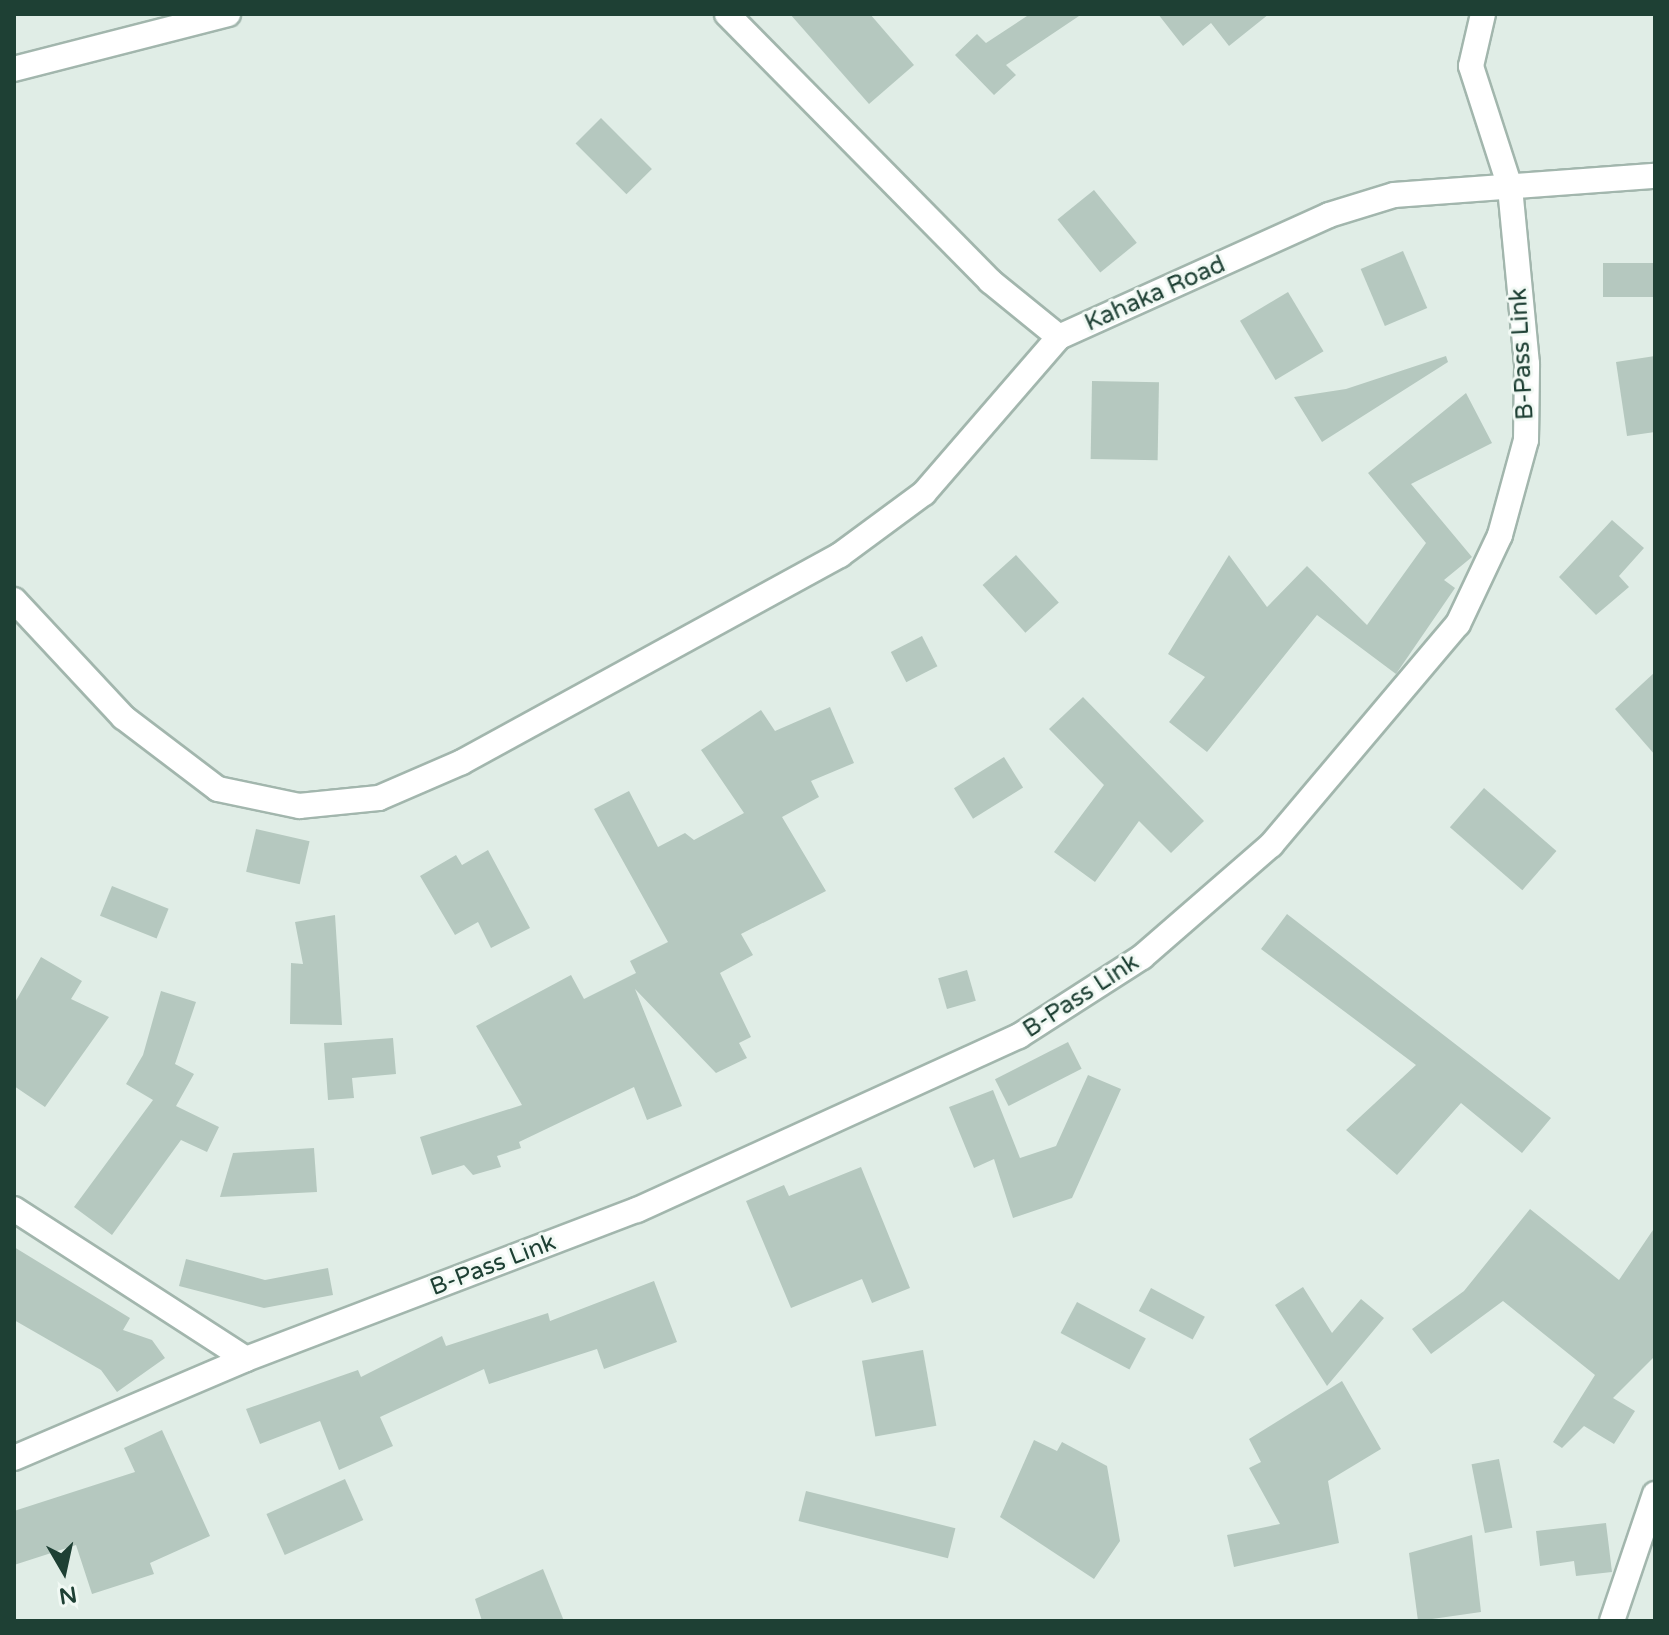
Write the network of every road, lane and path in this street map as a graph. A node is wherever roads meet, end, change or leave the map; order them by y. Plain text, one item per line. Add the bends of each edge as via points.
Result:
1 (228, 14) edge
2 (727, 14) edge
3 (1483, 14) edge
4 (14, 69) edge
5 (1655, 176) edge
6 (1510, 187) junction
7 (1059, 337) junction
8 (14, 600) edge
9 (14, 1209) edge
10 (246, 1359) junction
11 (14, 1458) edge
12 (1655, 1494) edge
13 (1612, 1621) edge

1 - 4 street
2 - 7 street, Kahaka Road via 990,281
3 - 6 street, B-Pass Link via 1471,66
5 - 6 street, Kahaka Road
6 - 7 street, Kahaka Road via 1394,195 1329,215
6 - 10 street, B-Pass Link via 1527,364 1526,440 1500,535 1458,624 1271,845 1142,957 1019,1036 637,1210
7 - 8 street via 924,493 840,555 462,762 379,798 299,806 218,789 123,717
9 - 10 street
10 - 11 street, B-Pass Link
12 - 13 street

